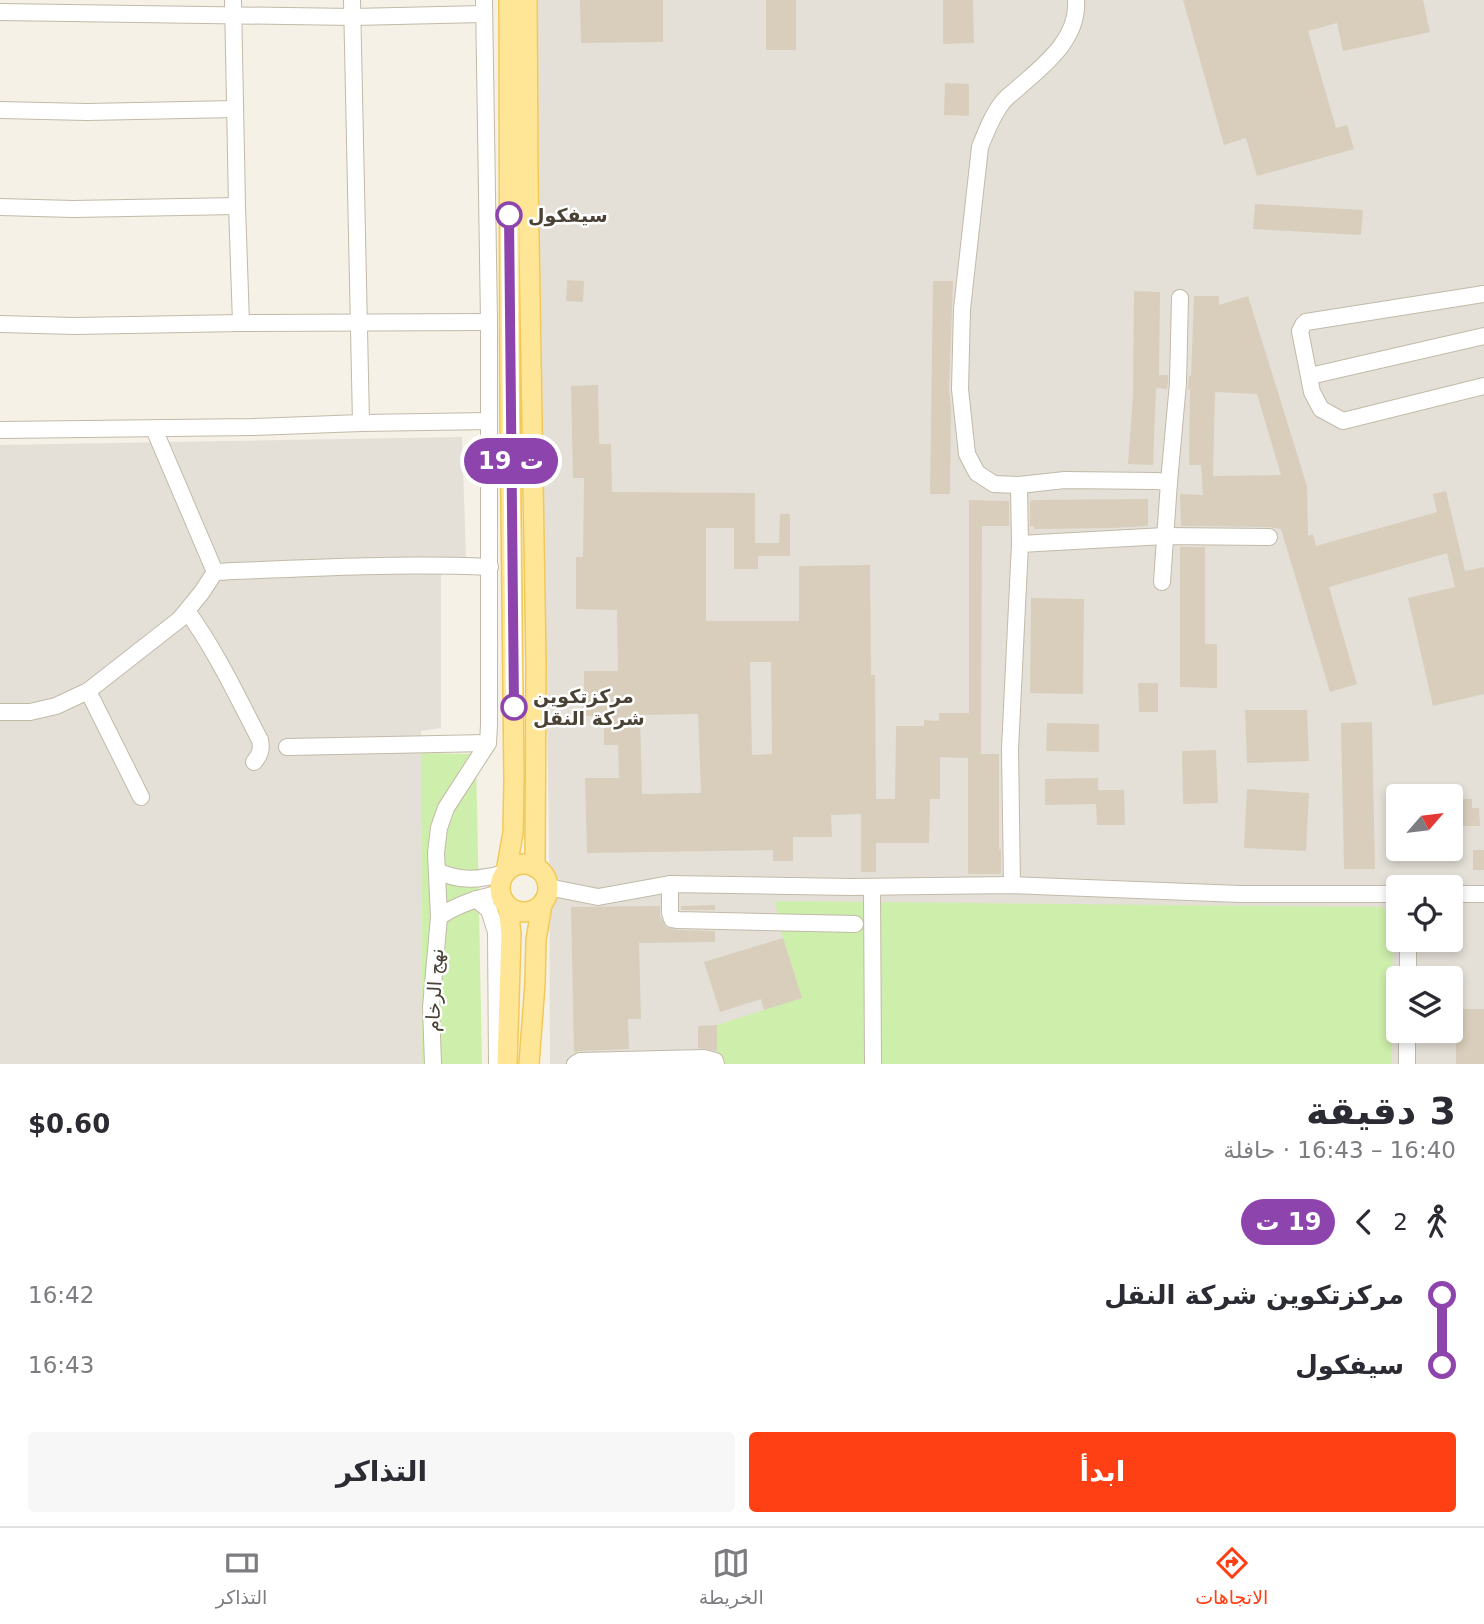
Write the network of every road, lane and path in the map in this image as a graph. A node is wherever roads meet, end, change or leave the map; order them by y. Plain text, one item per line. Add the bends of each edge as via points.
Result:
1 (352, 0) edge
2 (509, 0) edge
3 (527, 0) edge
4 (1076, 0) edge
5 (483, 7) edge
6 (233, 8) edge
7 (0, 12) edge
8 (353, 17) junction
9 (235, 109) junction
10 (0, 110) edge
11 (237, 206) junction
12 (0, 207) edge
13 (1484, 294) edge
14 (1180, 298) dead end
15 (360, 322) junction
16 (241, 323) junction
17 (489, 323) junction
18 (0, 324) edge
19 (1484, 336) edge
20 (1310, 376) junction
21 (1484, 386) edge
22 (489, 421) junction
23 (360, 423) junction
24 (154, 429) junction
25 (0, 430) edge
26 (1169, 482) junction
27 (1019, 485) junction
28 (1165, 536) junction
29 (1269, 537) dead end
30 (1020, 544) junction
31 (490, 567) junction
32 (215, 572) junction
33 (1162, 582) dead end
34 (187, 611) junction
35 (88, 691) junction
36 (0, 712) edge
37 (488, 743) junction
38 (287, 747) dead end
39 (254, 762) dead end
40 (141, 797) dead end
41 (535, 867) junction
42 (437, 871) junction
43 (670, 884) junction
44 (1012, 885) junction
45 (505, 886) junction
46 (872, 887) junction
47 (1386, 894) edge
48 (1463, 894) edge
49 (1484, 894) edge
50 (545, 895) junction
51 (476, 899) junction
52 (439, 917) junction
53 (855, 924) dead end
54 (1407, 1043) edge
55 (597, 1063) edge
56 (432, 1064) edge
57 (497, 1064) edge
58 (506, 1064) edge
59 (529, 1064) edge
60 (575, 1064) edge
61 (716, 1064) edge
62 (873, 1064) edge
63 (1407, 1064) edge

1 - 8 street
2 - 45 main road via 514,781
3 - 41 main road
4 - 27 street via 1073,27 1054,56 1002,102 979,147 962,309 960,389 967,454 977,473 994,484
5 - 8 street
5 - 17 street
6 - 7 street
6 - 8 street
6 - 9 street
8 - 15 street
9 - 10 street
9 - 11 street
11 - 12 street
11 - 16 street
13 - 20 street via 1306,322 1300,331
14 - 26 street
15 - 16 street
15 - 17 street
15 - 23 street
16 - 18 street
17 - 22 street
19 - 20 street
20 - 21 street via 1321,409 1343,421
22 - 23 street
22 - 31 street
23 - 24 street
24 - 25 street
24 - 32 street
26 - 27 street via 1065,480
26 - 28 street
27 - 30 street
28 - 29 street
28 - 30 street
28 - 33 street
30 - 44 street via 1010,749
31 - 32 street
31 - 37 street
32 - 34 street
34 - 35 street
34 - 39 street via 260,740 262,748
35 - 36 street via 56,706
35 - 40 street
37 - 38 street
37 - 42 street, نهج الرخام via 446,808 439,828
41 - 45 main road via 512,867
41 - 50 main road via 546,879
42 - 45 street
42 - 52 street, نهج الرخام
43 - 46 street
43 - 50 street via 598,897
43 - 53 street via 672,919
44 - 46 street
44 - 47 street via 1240,894
45 - 50 main road via 522,911 536,908
45 - 51 street
45 - 58 main road via 511,934
46 - 62 street
48 - 49 street
50 - 59 main road via 536,940
51 - 52 street
51 - 57 street via 489,910 496,932
52 - 56 street, نهج الرخام via 431,1007
54 - 63 street
55 - 60 street
55 - 61 street via 704,1058

